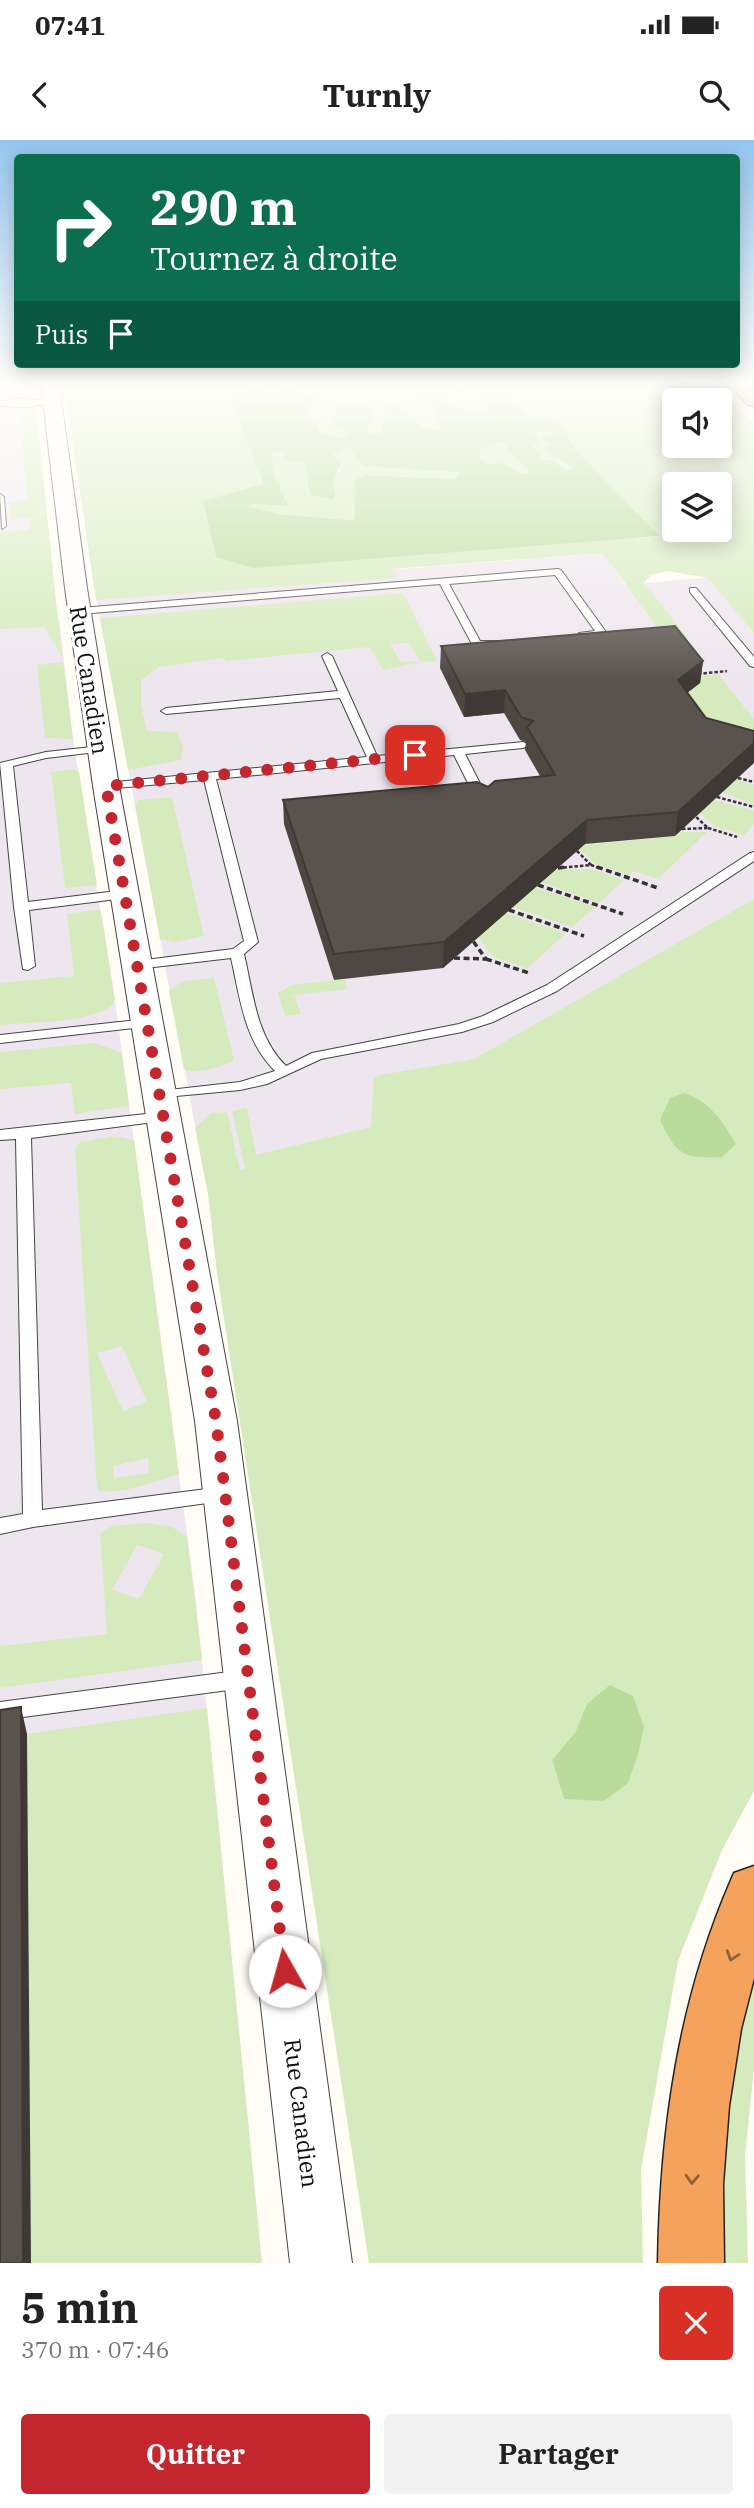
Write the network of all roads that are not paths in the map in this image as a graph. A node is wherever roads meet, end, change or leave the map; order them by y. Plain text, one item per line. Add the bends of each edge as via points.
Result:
1 (61, 483) edge
2 (0, 497) edge
3 (2, 526) edge
4 (443, 582) junction
5 (693, 590) dead end
6 (80, 611) junction
7 (574, 636) edge
8 (505, 642) edge
9 (327, 656) dead end
10 (754, 664) edge
11 (344, 694) junction
12 (166, 711) dead end
13 (523, 746) dead end
14 (458, 751) junction
15 (373, 759) junction
16 (3, 766) edge
17 (104, 768) junction
18 (209, 775) junction
19 (485, 805) edge
20 (754, 856) edge
21 (125, 894) junction
22 (20, 907) junction
23 (237, 953) junction
24 (137, 965) junction
25 (27, 966) dead end
26 (147, 1023) junction
27 (0, 1040) edge
28 (284, 1072) junction
29 (162, 1106) junction
30 (23, 1134) junction
31 (0, 1135) edge
32 (225, 1494) junction
33 (33, 1519) junction
34 (0, 1527) edge
35 (248, 1679) junction
36 (0, 1711) edge
37 (754, 1892) edge
38 (321, 2263) edge
39 (691, 2263) edge

1 - 6 street, Rue Canadien
2 - 3 lane
4 - 6 lane
4 - 7 lane via 558,572 602,634
4 - 8 lane via 477,644
5 - 10 lane
6 - 17 street, Rue Canadien
9 - 11 lane
11 - 12 lane
11 - 15 lane
13 - 14 lane
14 - 15 lane
14 - 19 lane
15 - 18 lane
16 - 17 lane via 46,755
16 - 22 lane
17 - 18 lane
17 - 21 street, Rue Canadien
18 - 23 lane via 251,942
20 - 28 lane via 552,988 512,1009 462,1028 317,1056
21 - 22 lane
21 - 24 street, Rue Canadien
22 - 25 lane
23 - 24 lane
23 - 28 lane via 261,1046
24 - 26 street, Rue Canadien
26 - 27 lane
26 - 29 street, Rue Canadien
28 - 29 lane
29 - 30 lane
29 - 32 street, Rue Canadien
30 - 31 lane
30 - 33 lane
32 - 33 lane
32 - 35 street, Rue Canadien
33 - 34 lane
35 - 36 lane
35 - 38 street, Rue Canadien
37 -> 39 highway via 729,1965 700,2077

